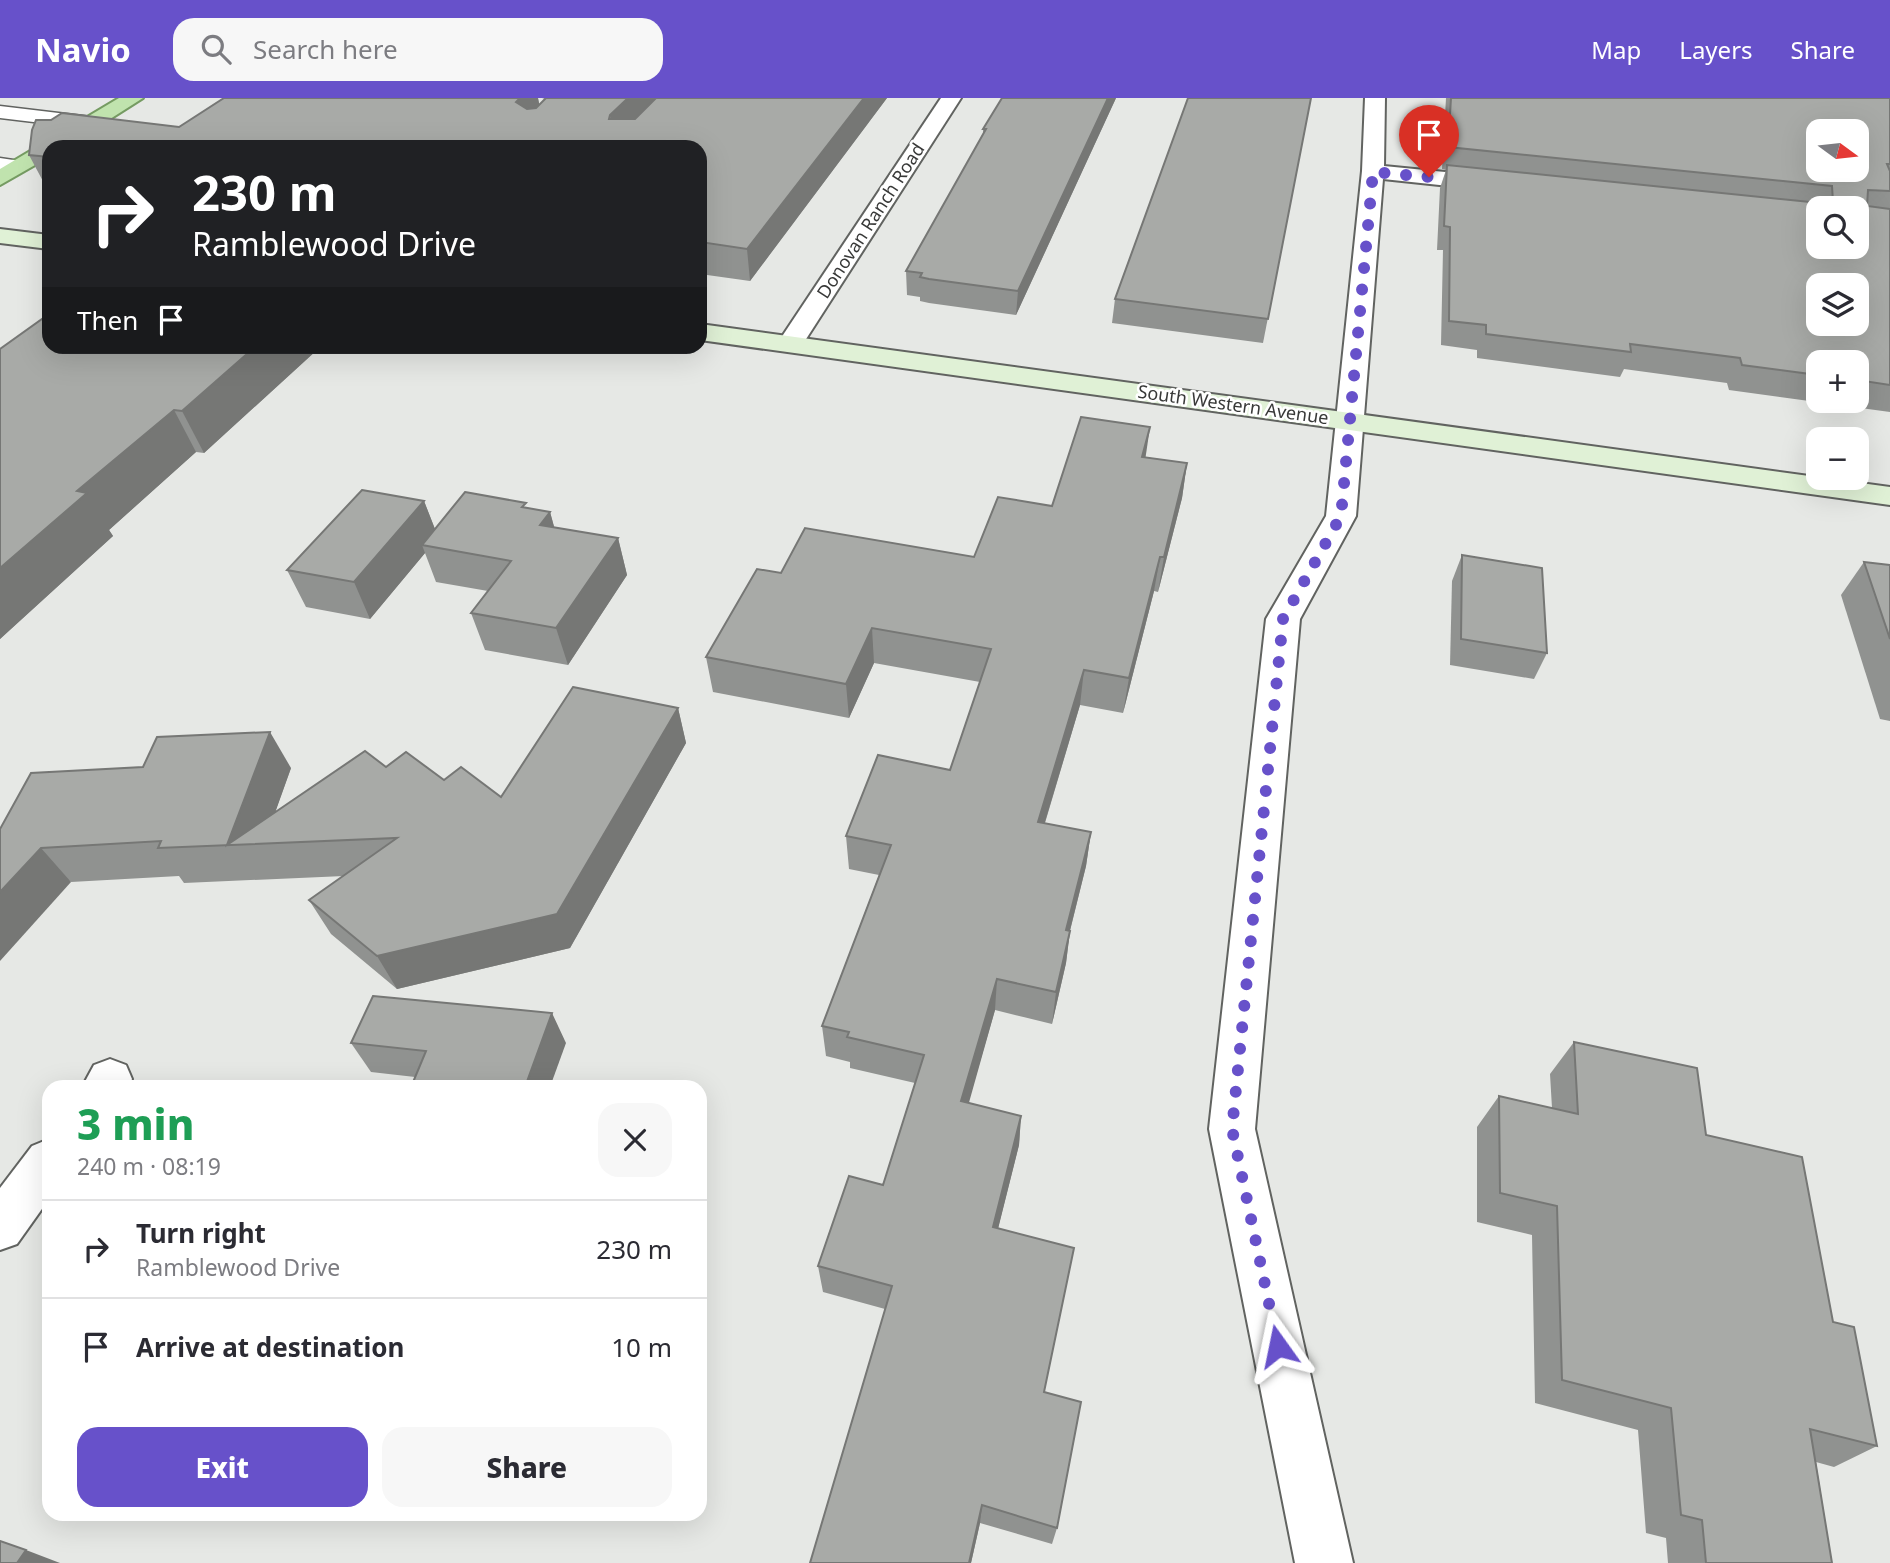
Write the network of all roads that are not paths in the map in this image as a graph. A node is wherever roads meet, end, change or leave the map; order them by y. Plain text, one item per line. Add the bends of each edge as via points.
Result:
1 (134, 98) edge
2 (951, 98) edge
3 (1376, 98) edge
4 (0, 112) edge
5 (92, 122) junction
6 (63, 140) edge
7 (42, 151) edge
8 (10, 165) edge
9 (1373, 172) junction
10 (0, 178) edge
11 (1512, 186) edge
12 (0, 236) edge
13 (42, 241) edge
14 (707, 333) edge
15 (790, 344) junction
16 (1350, 421) junction
17 (1890, 496) edge
18 (42, 1170) edge
19 (0, 1227) edge
20 (1324, 1563) edge

1 - 5 main road
2 - 15 street, Donovan Ranch Road
3 - 9 street
4 - 5 lane
5 - 6 main road
7 - 8 main road
8 - 10 main road
9 - 11 street
9 - 16 street
12 - 13 street
14 - 15 street, South Western Avenue
15 - 16 street, South Western Avenue
16 - 17 street, South Western Avenue
16 - 20 street via 1341,516 1283,619 1232,1129
18 - 19 street

